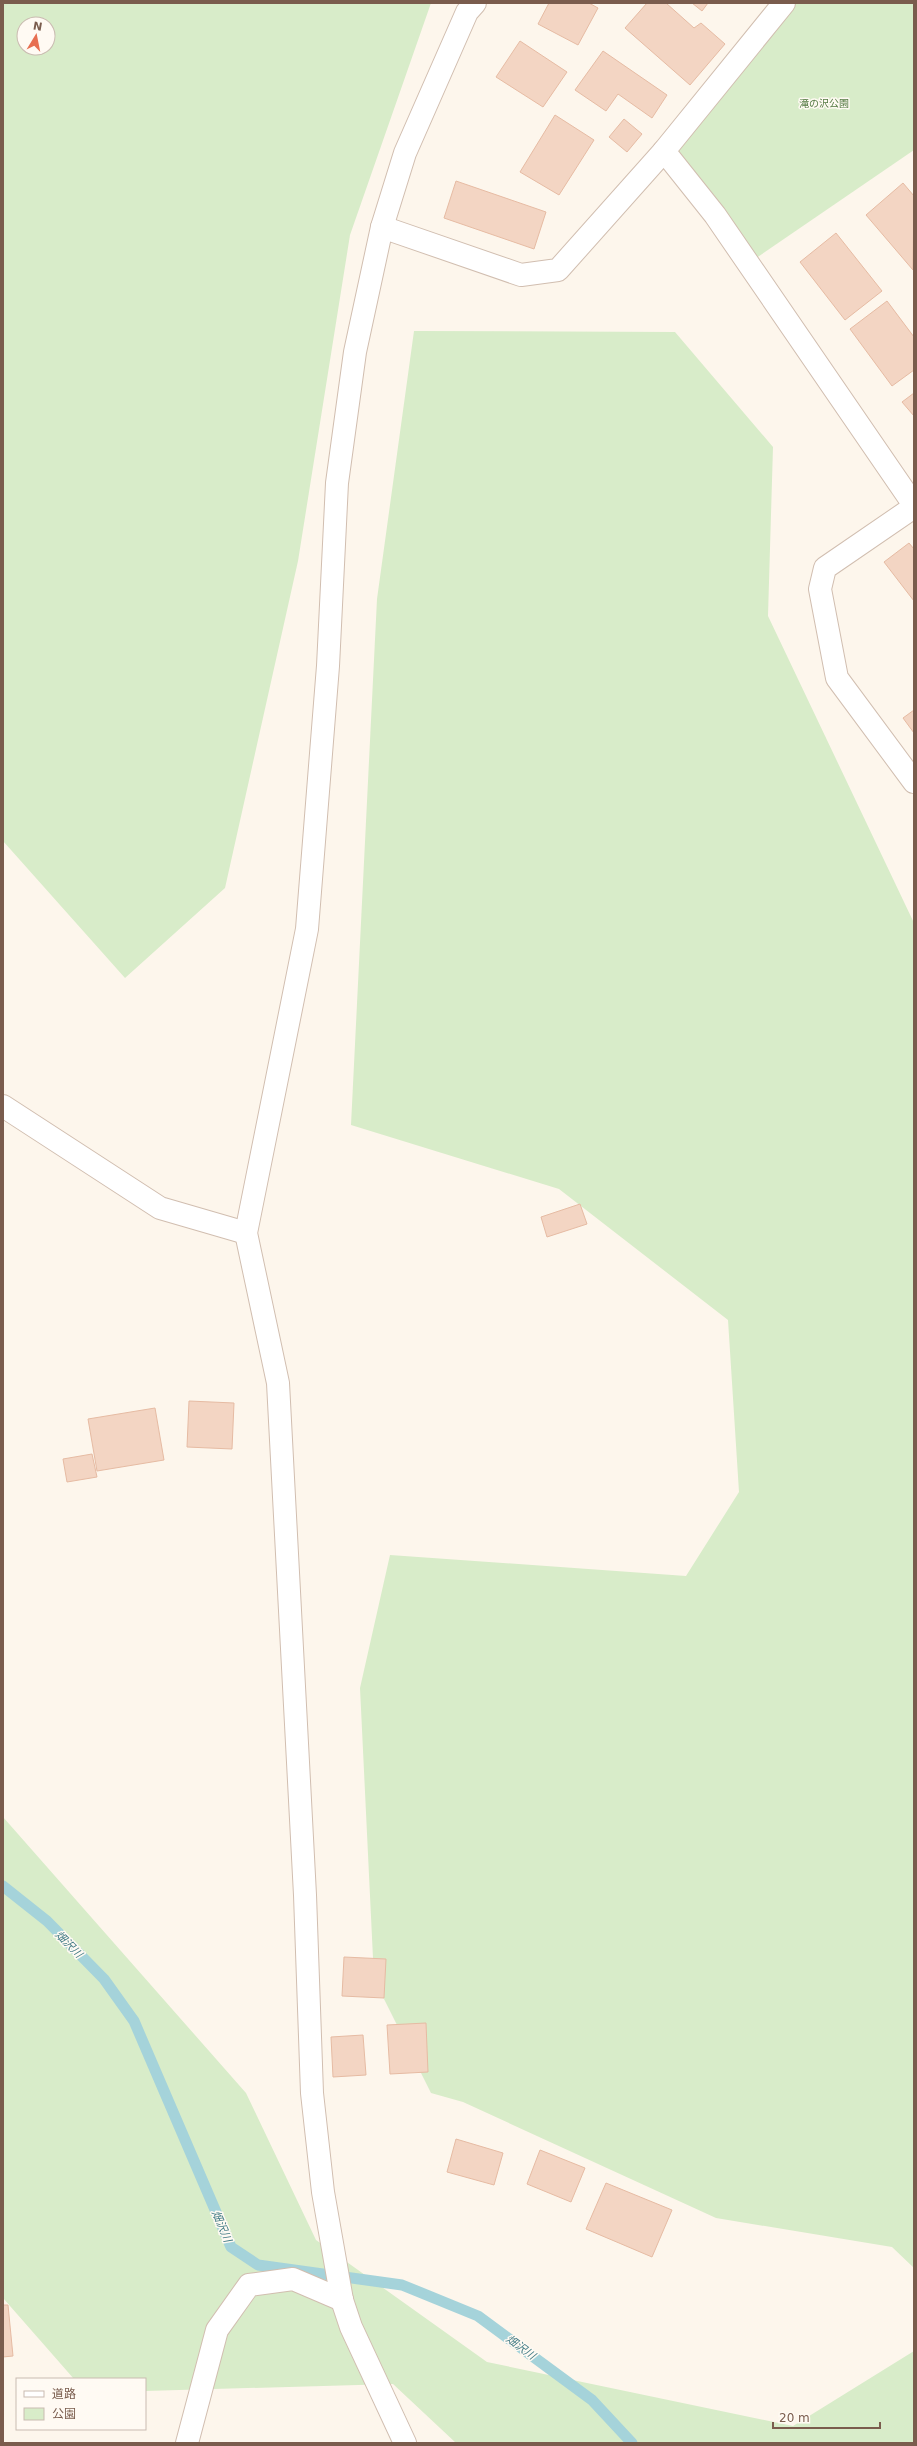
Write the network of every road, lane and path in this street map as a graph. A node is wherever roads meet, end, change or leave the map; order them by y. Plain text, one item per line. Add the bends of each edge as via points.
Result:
1 (475, 3) edge
2 (784, 3) edge
3 (664, 151) junction
4 (382, 227) junction
5 (914, 506) edge
6 (914, 782) edge
7 (3, 1106) edge
8 (246, 1233) junction
9 (342, 2300) junction
10 (188, 2443) edge
11 (405, 2443) edge

1 - 4 street via 467,12 405,153
2 - 3 street
3 - 4 street via 558,270 521,275
3 - 5 street via 715,214
4 - 8 street via 355,352 337,483 328,666 308,929
5 - 6 street via 825,568 820,589 837,678
7 - 8 street via 160,1208
8 - 9 street via 278,1383 312,2093 323,2192
9 - 10 street via 293,2279 250,2285 217,2330
9 - 11 street via 351,2327

